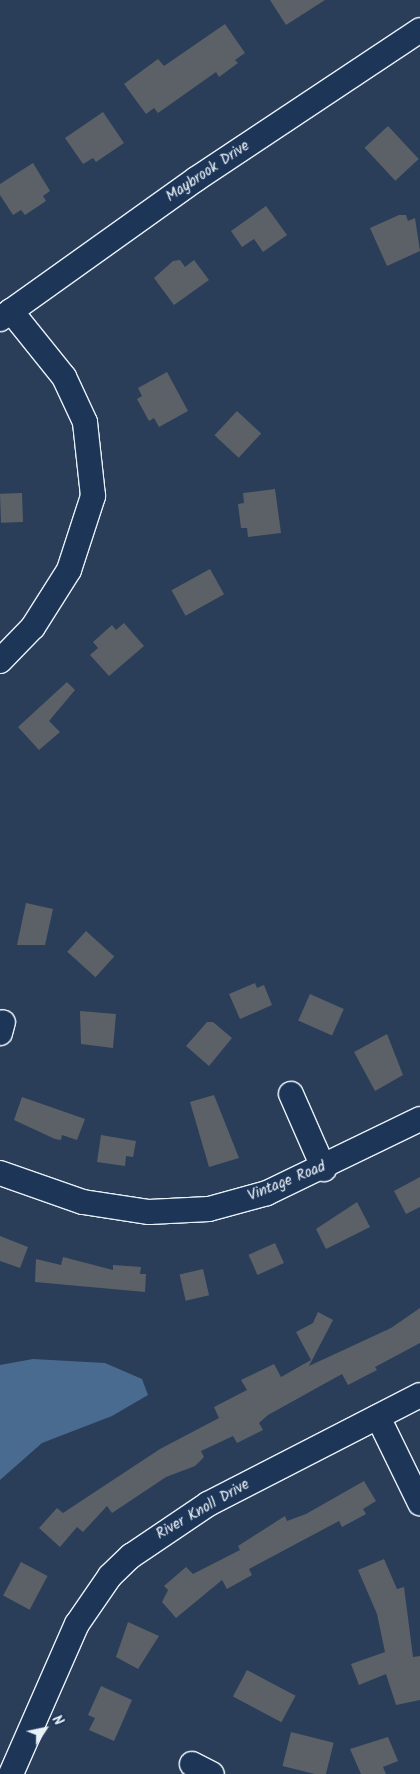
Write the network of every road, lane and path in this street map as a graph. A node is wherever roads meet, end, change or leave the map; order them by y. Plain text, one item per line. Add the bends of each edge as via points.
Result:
1 (420, 30) edge
2 (5, 315) edge
3 (0, 661) edge
4 (290, 1094) dead end
5 (420, 1119) edge
6 (324, 1169) junction
7 (0, 1173) edge
8 (420, 1395) edge
9 (378, 1417) junction
10 (420, 1503) edge
11 (11, 1774) edge

1 - 2 street, Maybrook Drive via 196,179
2 - 3 street via 64,377 85,422 93,496 70,570 33,628
4 - 6 street
5 - 6 street, Vintage Road
6 - 7 street, Vintage Road via 267,1194 209,1209 149,1212 53,1195
8 - 9 street, River Knoll Drive
9 - 10 street
9 - 11 street, River Knoll Drive via 182,1519 110,1576 77,1624

